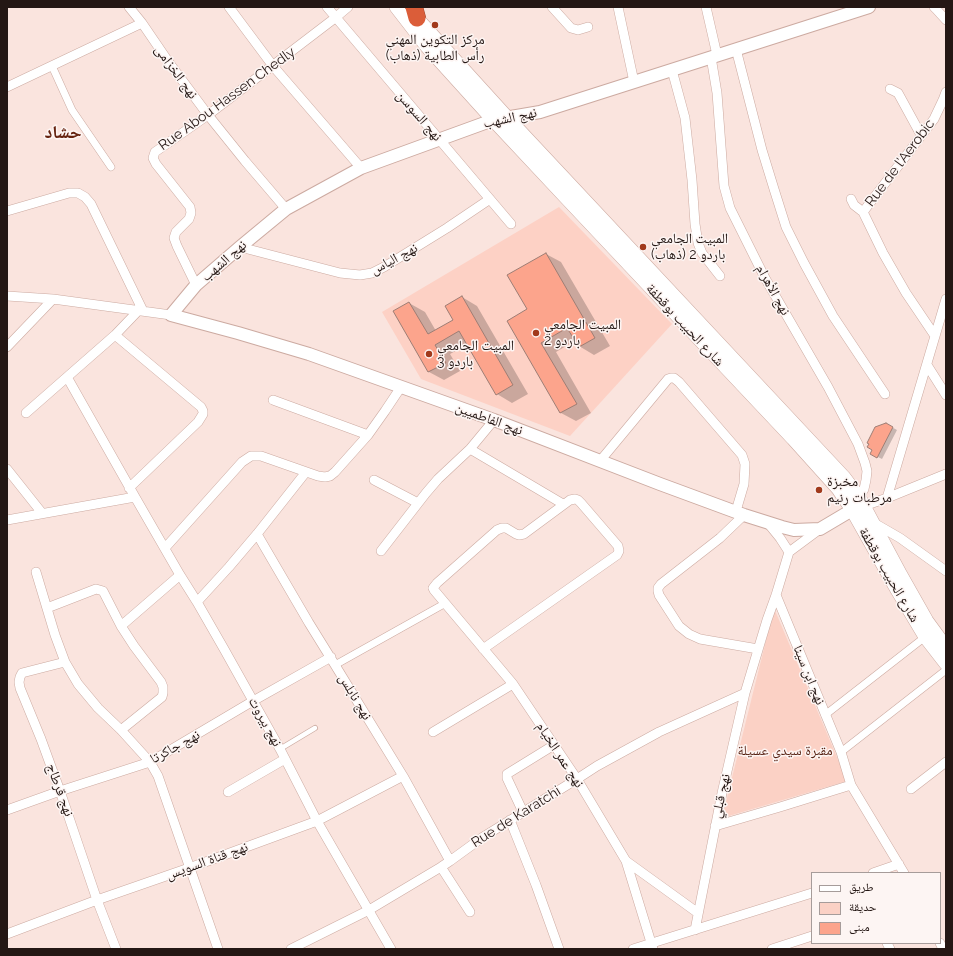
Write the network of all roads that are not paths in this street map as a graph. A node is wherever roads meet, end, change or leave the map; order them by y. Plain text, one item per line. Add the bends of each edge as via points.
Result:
1 (129, 7) edge
2 (229, 7) edge
3 (327, 7) edge
4 (348, 7) edge
5 (396, 7) edge
6 (552, 7) edge
7 (618, 7) edge
8 (706, 7) edge
9 (869, 7) edge
10 (934, 7) edge
11 (414, 11) edge
12 (335, 18) junction
13 (946, 20) edge
14 (142, 23) junction
15 (588, 27) dead end
16 (736, 50) junction
17 (714, 56) junction
18 (52, 66) junction
19 (273, 66) junction
20 (672, 70) junction
21 (634, 82) junction
22 (7, 88) edge
23 (890, 89) dead end
24 (946, 92) edge
25 (208, 115) junction
26 (507, 117) junction
27 (493, 120) junction
28 (921, 135) junction
29 (439, 140) junction
30 (111, 167) dead end
31 (361, 168) junction
32 (490, 199) junction
33 (851, 199) dead end
34 (286, 209) junction
35 (7, 211) edge
36 (863, 212) junction
37 (511, 224) dead end
38 (240, 247) junction
39 (720, 276) dead end
40 (196, 286) junction
41 (7, 296) edge
42 (53, 298) junction
43 (946, 299) edge
44 (141, 311) junction
45 (171, 315) junction
46 (114, 335) junction
47 (935, 336) junction
48 (7, 347) edge
49 (927, 365) junction
50 (67, 377) junction
51 (401, 387) junction
52 (885, 394) dead end
53 (946, 395) edge
54 (273, 400) dead end
55 (26, 413) dead end
56 (494, 420) junction
57 (368, 435) junction
58 (470, 449) junction
59 (600, 461) junction
60 (7, 469) edge
61 (306, 472) junction
62 (946, 474) edge
63 (374, 480) dead end
64 (130, 488) junction
65 (134, 497) junction
66 (887, 498) junction
67 (418, 503) junction
68 (564, 504) junction
69 (856, 505) junction
70 (42, 513) junction
71 (740, 513) junction
72 (7, 520) edge
73 (767, 522) junction
74 (873, 522) junction
75 (820, 529) junction
76 (257, 534) junction
77 (165, 548) junction
78 (381, 551) dead end
79 (789, 552) junction
80 (946, 571) edge
81 (36, 572) dead end
82 (180, 576) junction
83 (776, 595) junction
84 (197, 602) junction
85 (444, 604) junction
86 (47, 608) junction
87 (121, 626) junction
88 (926, 637) junction
89 (946, 647) edge
90 (758, 649) junction
91 (483, 650) junction
92 (333, 661) junction
93 (65, 662) junction
94 (946, 664) edge
95 (946, 670) edge
96 (512, 684) junction
97 (745, 692) junction
98 (253, 701) junction
99 (825, 715) junction
100 (315, 728) dead end
101 (121, 730) junction
102 (433, 732) dead end
103 (554, 745) junction
104 (280, 748) junction
105 (841, 752) junction
106 (285, 760) junction
107 (150, 762) junction
108 (946, 762) edge
109 (403, 776) junction
110 (576, 779) junction
111 (851, 785) junction
112 (911, 789) dead end
113 (60, 791) junction
114 (228, 792) dead end
115 (7, 810) edge
116 (523, 812) junction
117 (510, 820) junction
118 (317, 821) junction
119 (714, 826) junction
120 (450, 861) junction
121 (626, 861) junction
122 (441, 867) junction
123 (189, 868) junction
124 (902, 869) edge
125 (880, 872) edge
126 (811, 893) edge
127 (97, 900) junction
128 (369, 910) junction
129 (470, 912) dead end
130 (698, 913) junction
131 (695, 930) junction
132 (7, 934) edge
133 (811, 936) edge
134 (652, 946) edge
135 (116, 949) edge
136 (218, 949) edge
137 (291, 949) edge
138 (391, 949) edge
139 (559, 949) edge
140 (633, 949) edge
141 (772, 949) edge

1 - 14 street, نهج الخزامى
2 - 19 street
3 - 12 street, نهج السوسن
4 - 12 street, Rue Abou Hassen Chedly
5 - 27 main road, شارع الحبيب بوقطفة via 427,47
6 - 15 street via 571,28 578,30
7 - 21 street
8 - 17 street, نهج الأهرام
9 - 16 street, نهج الشهب
10 - 13 street
11 - 26 main road, شارع الحبيب بوقطفة
12 - 19 street, Rue Abou Hassen Chedly
12 - 29 street, نهج السوسن
14 - 18 street
14 - 25 street, نهج الخزامى
16 - 17 street, نهج الشهب
16 - 52 street via 762,150 786,227 833,316
17 - 20 street, نهج الشهب
17 - 69 street, نهج الأهرام via 724,186 730,208 765,278 858,444 867,471 864,489
18 - 22 street
18 - 30 street via 72,110
19 - 25 street, Rue Abou Hassen Chedly
19 - 31 street
20 - 21 street, نهج الشهب
20 - 39 street via 685,118 698,243 702,253
21 - 26 street, نهج الشهب via 540,112
23 - 28 street via 898,93
24 - 28 street, Rue de l'Aerobic via 934,119
25 - 34 street, نهج الخزامى
25 - 40 street, Rue Abou Hassen Chedly via 155,152 153,158 190,207 189,219 176,232 174,238
26 - 27 street, نهج الشهب
26 - 69 main road, شارع الحبيب بوقطفة via 844,477
27 - 29 street, نهج الشهب
27 - 69 main road, شارع الحبيب بوقطفة via 838,489
28 - 36 street, Rue de l'Aerobic
29 - 31 street, نهج الشهب
29 - 32 street, نهج السوسن
31 - 34 street, نهج الشهب
32 - 37 street, نهج السوسن
32 - 38 street, نهج الياس via 372,273 340,274
33 - 36 street
34 - 38 street, نهج الشهب
35 - 44 street via 70,193 78,193 85,197
36 - 47 street, Rue de l'Aerobic via 906,293
38 - 40 street, نهج الشهب
40 - 45 street, نهج الشهب
41 - 42 street
42 - 44 street
42 - 48 street
43 - 47 street
44 - 45 street
44 - 46 street
45 - 51 street, نهج الفاطميين via 308,354
46 - 50 street
46 - 64 street via 204,411 198,422
47 - 49 street
49 - 53 street
49 - 66 street
50 - 55 street
50 - 64 street, نهج بيروت
51 - 56 street, نهج الفاطميين
51 - 57 street
54 - 57 street
56 - 58 street
56 - 59 street, نهج الفاطميين
57 - 61 street via 330,476
58 - 67 street via 438,479
58 - 68 street
59 - 71 street, نهج الفاطميين
59 - 71 street via 668,379 676,379 742,455 745,464
60 - 70 street
61 - 76 street
61 - 77 street via 261,456 251,456 242,462
62 - 66 street
63 - 67 street
64 - 65 street, نهج بيروت
65 - 70 street
65 - 77 street, نهج بيروت
66 - 69 street
67 - 78 street
68 - 85 street, نهج عمر الخيام via 524,534 516,534 506,528 497,530 437,583 434,590
68 - 91 street via 573,499 581,503 618,546 617,555
69 - 74 main road, شارع الحبيب بوقطفة
69 - 75 street
69 - 88 main road, شارع الحبيب بوقطفة via 897,590
70 - 72 street
71 - 73 street, نهج الفاطميين
71 - 90 street via 720,538 661,584 658,591 679,626 689,634 700,639
73 - 75 street, نهج الفاطميين via 794,530
73 - 79 street
74 - 80 street
74 - 89 main road, شارع الحبيب بوقطفة via 927,621
75 - 79 street
76 - 84 street
76 - 92 street, نهج نابلس
77 - 82 street, نهج بيروت
79 - 83 street
81 - 86 street
82 - 84 street, نهج بيروت
82 - 87 street
83 - 90 street, نهج قبلي
83 - 99 street, نهج ابن سينا
84 - 98 street, نهج بيروت
85 - 91 street, نهج عمر الخيام
85 - 92 street
86 - 87 street via 100,589
86 - 93 street
87 - 101 street via 163,687 162,697
88 - 94 main road, شارع الحبيب بوقطفة
88 - 99 street
90 - 97 street, نهج قبلي
91 - 96 street, نهج عمر الخيام
92 - 98 street, نهج جاكرتا
92 - 109 street, نهج نابلس
93 - 101 street via 78,684
93 - 113 street, نهج قرطاج via 22,673 19,682
95 - 105 street
96 - 102 street
96 - 103 street, نهج عمر الخيام
97 - 110 street, Rue de Karatchi via 659,732
97 - 119 street, نهج قبلي
98 - 104 street, نهج بيروت
98 - 107 street, نهج جاكرتا
99 - 105 street, نهج ابن سينا
100 - 104 lane
101 - 107 street
103 - 110 street, نهج عمر الخيام
103 - 116 street via 507,774
104 - 106 street, نهج بيروت
105 - 111 street, نهج ابن سينا
106 - 114 street
106 - 118 street, نهج بيروت
107 - 113 street, نهج جاكرتا
107 - 123 street via 158,776
108 - 112 street
109 - 118 street, نهج قناة السويس
109 - 120 street, نهج نابلس
110 - 116 street, Rue de Karatchi
110 - 121 street, نهج عمر الخيام
111 - 119 street
111 - 124 street, نهج ابن سينا
113 - 115 street, نهج جاكرتا
113 - 127 street, نهج قرطاج
116 - 117 street, Rue de Karatchi
117 - 120 street, Rue de Karatchi
117 - 139 street
118 - 123 street, نهج قناة السويس
118 - 128 street, نهج بيروت
119 - 130 street, نهج قبلي
120 - 122 street, Rue de Karatchi
121 - 130 street
121 - 134 street, نهج عمر الخيام
122 - 128 street, Rue de Karatchi
122 - 129 street
123 - 127 street, نهج قناة السويس
123 - 136 street
124 - 125 street
126 - 131 street
127 - 132 street, نهج قناة السويس
127 - 135 street, نهج قرطاج
128 - 137 street, Rue de Karatchi
128 - 138 street, نهج بيروت
130 - 131 street, نهج قبلي
131 - 134 street
133 - 141 street
134 - 140 street

